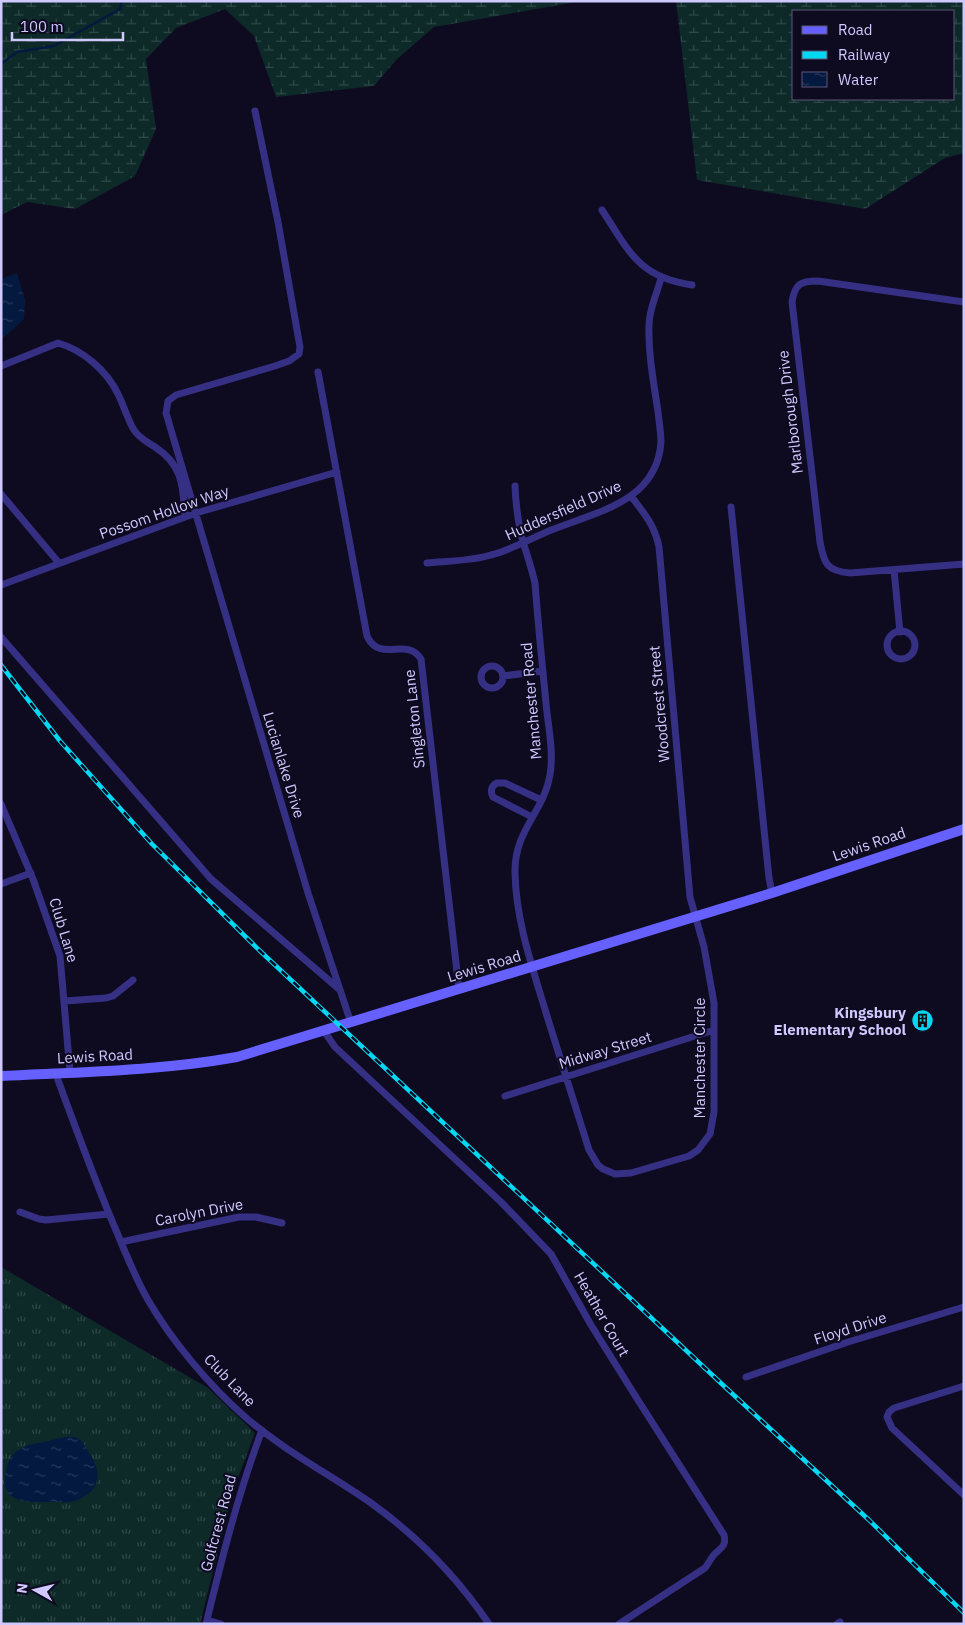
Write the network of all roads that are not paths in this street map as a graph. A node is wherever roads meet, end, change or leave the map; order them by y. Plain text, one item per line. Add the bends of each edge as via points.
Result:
1 (255, 111) dead end
2 (602, 210) dead end
3 (661, 278) junction
4 (692, 285) dead end
5 (964, 302) edge
6 (1, 366) edge
7 (318, 372) dead end
8 (337, 472) junction
9 (516, 486) dead end
10 (1, 494) edge
11 (631, 496) junction
12 (731, 507) dead end
13 (196, 513) junction
14 (185, 517) junction
15 (523, 544) junction
16 (59, 563) junction
17 (427, 563) dead end
18 (964, 564) edge
19 (894, 570) junction
20 (1, 584) edge
21 (900, 632) junction
22 (1, 637) edge
23 (543, 671) junction
24 (503, 676) dead end
25 (541, 800) junction
26 (1, 804) edge
27 (532, 817) junction
28 (964, 829) edge
29 (31, 872) junction
30 (1, 884) edge
31 (772, 893) junction
32 (695, 918) junction
33 (532, 967) junction
34 (133, 980) dead end
35 (459, 988) junction
36 (340, 989) junction
37 (65, 1001) junction
38 (351, 1023) junction
39 (714, 1030) junction
40 (324, 1031) junction
41 (70, 1072) junction
42 (57, 1073) junction
43 (1, 1076) edge
44 (566, 1077) junction
45 (505, 1096) dead end
46 (20, 1212) dead end
47 (109, 1214) junction
48 (282, 1223) dead end
49 (121, 1242) junction
50 (964, 1307) edge
51 (746, 1378) dead end
52 (964, 1386) edge
53 (262, 1430) junction
54 (964, 1495) edge
55 (206, 1622) edge
56 (222, 1624) edge
57 (490, 1624) edge
58 (619, 1624) edge

1 - 13 street, Lucianlake Drive via 278,222 299,354 289,360 176,395 168,401 166,413
2 - 3 street via 638,262
3 - 4 street
3 - 11 street, Huddersfield Drive via 648,329 661,440 659,458 652,472
5 - 19 street, Marlborough Drive via 818,281 802,283 793,294 797,356 824,560 831,569 842,572
6 - 14 street via 58,343 82,353 109,379 139,437 174,463 184,491
7 - 8 street, Singleton Lane
8 - 13 street, Possom Hollow Way
8 - 35 street, Singleton Lane via 370,643 378,649 409,650 421,660
9 - 15 street, Manchester Road
10 - 16 street
11 - 15 street, Huddersfield Drive
11 - 32 street, Woodcrest Street via 651,522 657,536 690,897
12 - 31 street
13 - 14 street, Possom Hollow Way
13 - 36 street, Lucianlake Drive via 308,893
14 - 16 street, Possom Hollow Way
15 - 17 street, Huddersfield Drive via 484,557
15 - 23 street, Manchester Road via 535,583
16 - 20 street, Possom Hollow Way
18 - 19 street, Marlborough Drive
19 - 21 street
21 - 21 street via 892,634 887,644 891,655 901,659 912,654 915,644 909,634
22 - 36 street via 211,879
23 - 24 street
23 - 25 street, Manchester Road via 551,773
25 - 27 street, Manchester Road
25 - 27 street via 500,782 492,786 493,797
26 - 29 street, Club Lane
27 - 33 street, Manchester Road via 517,849 515,870 521,923
28 - 31 street, Lewis Road
29 - 30 street
29 - 37 street, Club Lane via 60,956
31 - 32 street, Lewis Road
32 - 33 street, Lewis Road
32 - 39 street, Manchester Circle via 712,987
33 - 35 street, Lewis Road
33 - 44 street, Manchester Circle
34 - 37 street via 113,996
35 - 38 street, Lewis Road
36 - 38 street, Lucianlake Drive
37 - 41 street, Club Lane
38 - 40 street, Lewis Road
39 - 44 street, Midway Street
39 - 44 street, Manchester Circle via 713,1126 705,1142 689,1156 631,1173 614,1174 603,1169 589,1150
40 - 41 street, Lewis Road via 207,1063
40 - 58 street, Heather Court via 335,1047 501,1202 551,1254 591,1325 724,1534 723,1548 713,1555 705,1568
41 - 42 street, Lewis Road
42 - 43 street, Lewis Road
42 - 47 street, Club Lane
44 - 45 street, Midway Street
46 - 47 street via 46,1220
47 - 49 street, Club Lane
48 - 49 street, Carolyn Drive via 256,1216 239,1217
49 - 53 street, Club Lane via 149,1301 176,1342 221,1394
50 - 51 street, Floyd Drive via 848,1342
52 - 54 street via 901,1405 891,1410 887,1417 892,1428
53 - 55 street, Golfcrest Road via 245,1475
53 - 57 street, Club Lane via 370,1503 419,1542 451,1575
55 - 56 street

